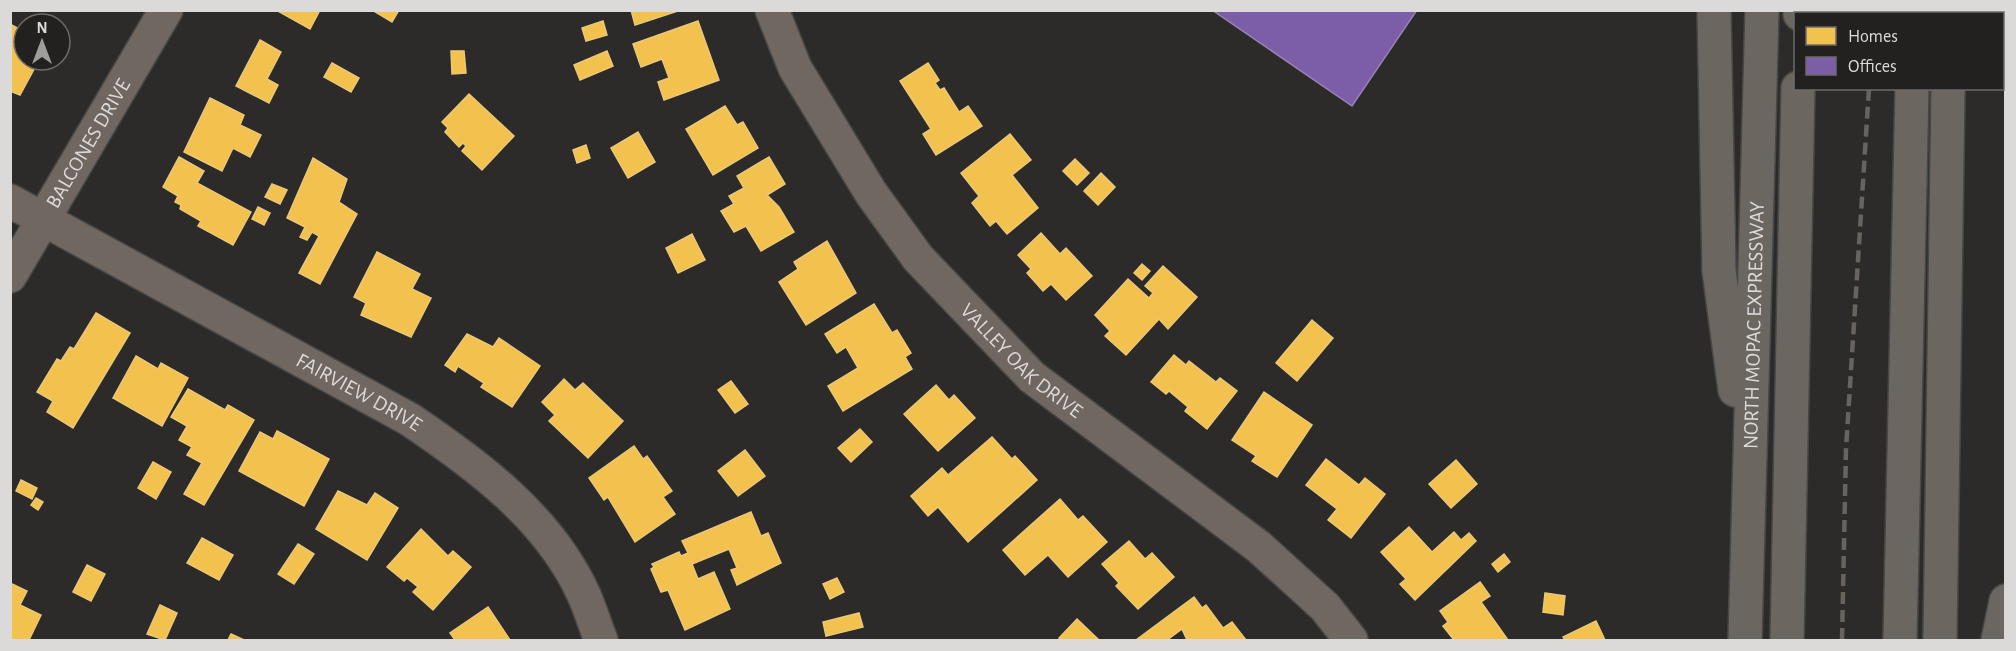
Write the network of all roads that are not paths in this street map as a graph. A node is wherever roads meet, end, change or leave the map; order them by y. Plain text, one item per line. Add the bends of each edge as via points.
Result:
1 (166, 10) edge
2 (772, 10) edge
3 (1714, 10) edge
4 (1762, 10) edge
5 (1798, 90) edge
6 (1912, 90) edge
7 (1947, 90) edge
8 (10, 201) edge
9 (46, 219) junction
10 (10, 276) edge
11 (1748, 487) junction
12 (2006, 601) edge
13 (601, 640) edge
14 (1351, 640) edge
15 (1745, 640) edge
16 (1787, 640) edge
17 (1900, 640) edge
18 (1940, 640) edge
19 (1998, 640) edge

1 - 9 street, BALCONES DRIVE
2 - 14 street, VALLEY OAK DRIVE via 795,68 871,193 918,258 1032,377 1259,547 1325,607
3 - 11 highway via 1719,271
4 - 11 highway, NORTH MOPAC EXPRESSWAY
5 - 16 highway
6 - 17 highway
7 - 18 highway
8 - 9 street, FAIRVIEW DRIVE
9 - 10 street, BALCONES DRIVE
9 - 13 street, FAIRVIEW DRIVE via 409,419 460,453 501,487 562,558 583,592
11 - 15 highway, NORTH MOPAC EXPRESSWAY
12 - 19 highway

